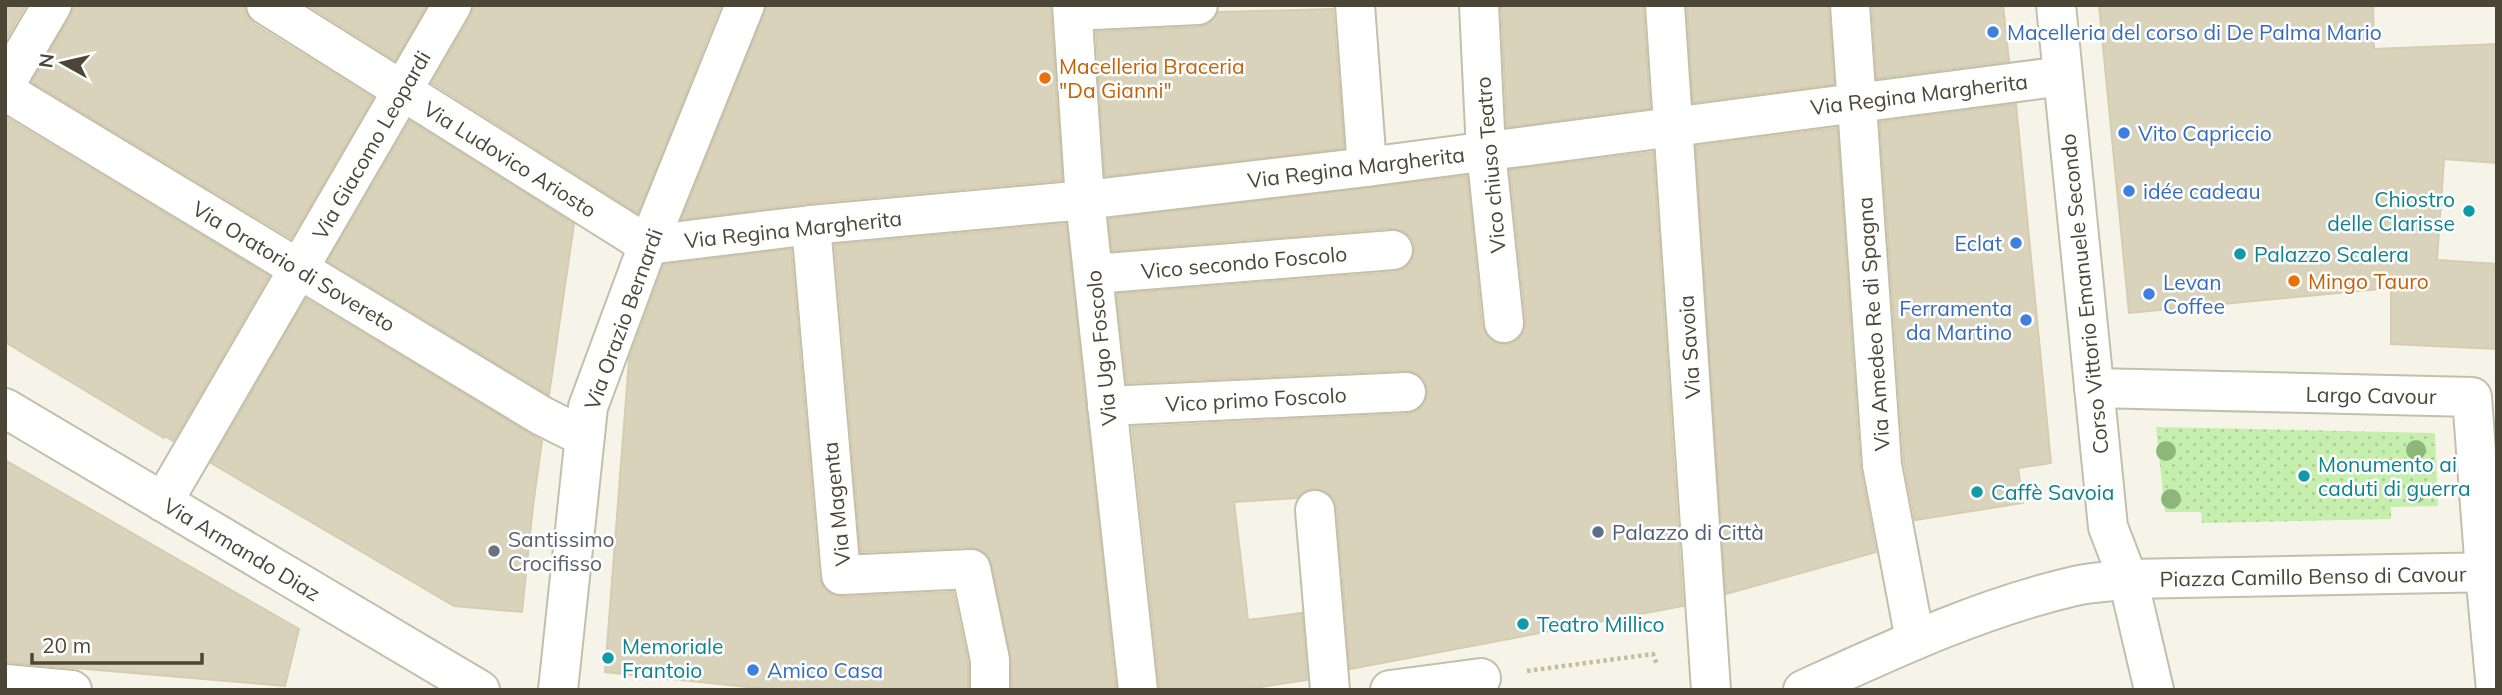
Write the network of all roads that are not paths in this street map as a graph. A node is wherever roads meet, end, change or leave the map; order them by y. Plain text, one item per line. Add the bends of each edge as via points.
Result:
1 (52, 5) edge
2 (266, 5) edge
3 (452, 5) edge
4 (746, 5) edge
5 (1198, 5) edge
6 (1355, 5) edge
7 (1479, 5) edge
8 (1665, 5) edge
9 (1850, 5) edge
10 (2056, 5) edge
11 (1073, 8) edge
12 (2063, 76) junction
13 (5, 85) edge
14 (5, 91) edge
15 (402, 91) junction
16 (1858, 102) junction
17 (1674, 128) junction
18 (1486, 151) junction
19 (1367, 167) junction
20 (1085, 200) junction
21 (811, 225) junction
22 (648, 245) junction
23 (1393, 250) dead end
24 (299, 269) junction
25 (1094, 274) junction
26 (1504, 323) dead end
27 (2094, 388) junction
28 (1406, 392) dead end
29 (1107, 406) junction
30 (5, 408) edge
31 (584, 437) junction
32 (163, 502) junction
33 (1315, 510) dead end
34 (2491, 572) edge
35 (2128, 579) junction
36 (1916, 640) junction
37 (1481, 678) road end
38 (18, 686) edge
39 (72, 690) edge
40 (480, 690) edge
41 (558, 690) edge
42 (989, 690) edge
43 (1138, 690) edge
44 (1330, 690) edge
45 (1390, 690) edge
46 (1711, 690) edge
47 (1803, 690) edge
48 (2154, 690) edge
49 (2496, 690) edge

1 - 13 street
2 - 15 street, Via Ludovico Ariosto
3 - 15 street, Via Giacomo Leopardi
4 - 22 street, Via Orazio Bernardi
5 - 11 street
6 - 19 street
7 - 18 street, Vico chiuso Teatro
8 - 17 street, Via Savoia
9 - 16 street, Via Amedeo Re di Spagna
10 - 12 street, Corso Vittorio Emanuele Secondo
11 - 20 street, Via Ugo Foscolo
12 - 16 street, Via Regina Margherita
12 - 27 street, Corso Vittorio Emanuele Secondo
14 - 24 street, Via Oratorio di Sovereto
15 - 22 street, Via Ludovico Ariosto
15 - 24 street, Via Giacomo Leopardi
16 - 17 street, Via Regina Margherita
16 - 36 street, Via Amedeo Re di Spagna via 1882,465
17 - 18 street, Via Regina Margherita
17 - 46 street, Via Savoia
18 - 19 street, Via Regina Margherita
18 - 26 street, Vico chiuso Teatro
19 - 20 street, Via Regina Margherita
20 - 21 street, Via Regina Margherita
20 - 25 street, Via Ugo Foscolo
21 - 22 street, Via Regina Margherita
21 - 42 street, Via Magenta via 841,575 971,569 990,660
22 - 31 street, Via Orazio Bernardi via 588,407
23 - 25 street, Vico secondo Foscolo
24 - 31 street, Via Oratorio di Sovereto
24 - 32 street, Via Giacomo Leopardi
25 - 29 street, Via Ugo Foscolo
27 - 34 street, Largo Cavour via 2472,397
27 - 35 street, Corso Vittorio Emanuele Secondo via 2108,527
28 - 29 street, Vico primo Foscolo
29 - 43 street, Via Ugo Foscolo
30 - 32 street, Via Armando Diaz
31 - 41 street, Via Orazio Bernardi
32 - 40 street, Via Armando Diaz
33 - 44 street
34 - 35 street, Piazza Camillo Benso di Cavour
34 - 49 street
35 - 36 street, Piazza Camillo Benso di Cavour via 2077,586 2003,606
35 - 48 street, Corso Vittorio Emanuele Secondo
36 - 47 street, Piazza Camillo Benso di Cavour
37 - 45 street
38 - 39 street

